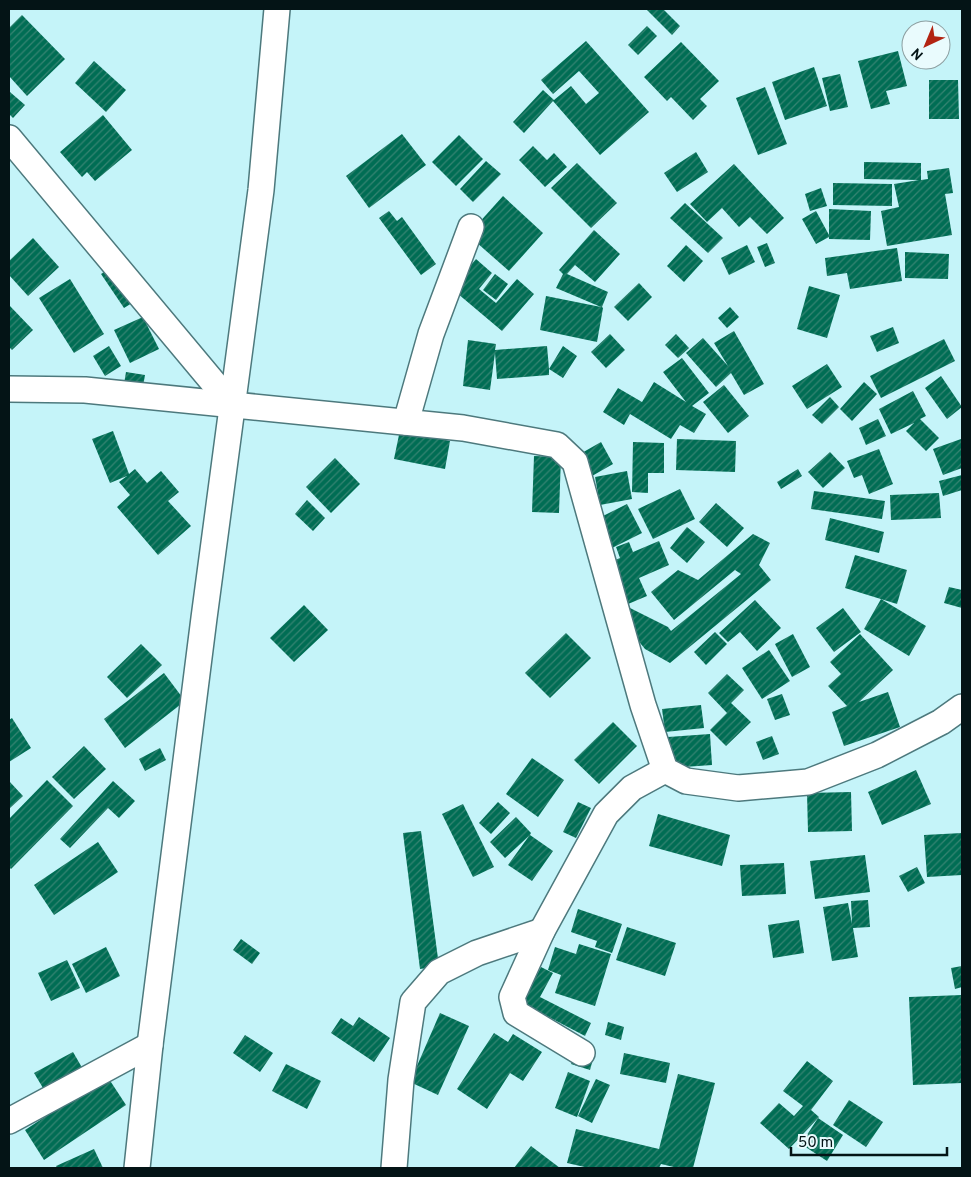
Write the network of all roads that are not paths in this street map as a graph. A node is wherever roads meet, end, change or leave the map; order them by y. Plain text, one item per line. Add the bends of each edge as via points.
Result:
1 (277, 9) edge
2 (9, 138) edge
3 (470, 227) dead end
4 (9, 389) edge
5 (233, 406) junction
6 (406, 422) junction
7 (962, 707) edge
8 (665, 770) junction
9 (542, 931) junction
10 (150, 1045) junction
11 (582, 1053) dead end
12 (9, 1121) edge
13 (137, 1168) edge
14 (394, 1168) edge

1 - 5 street via 261,190
2 - 5 street
3 - 6 street via 431,334
4 - 5 street via 85,390
5 - 6 street
5 - 10 street
6 - 8 street via 462,428 557,445 575,462 643,705
7 - 8 street via 941,722 877,755 808,782 738,788 686,781
8 - 9 street via 632,788 606,814
9 - 11 street via 512,997 516,1013
9 - 14 street via 477,953 439,972 413,1002 401,1080
10 - 12 street
10 - 13 street

